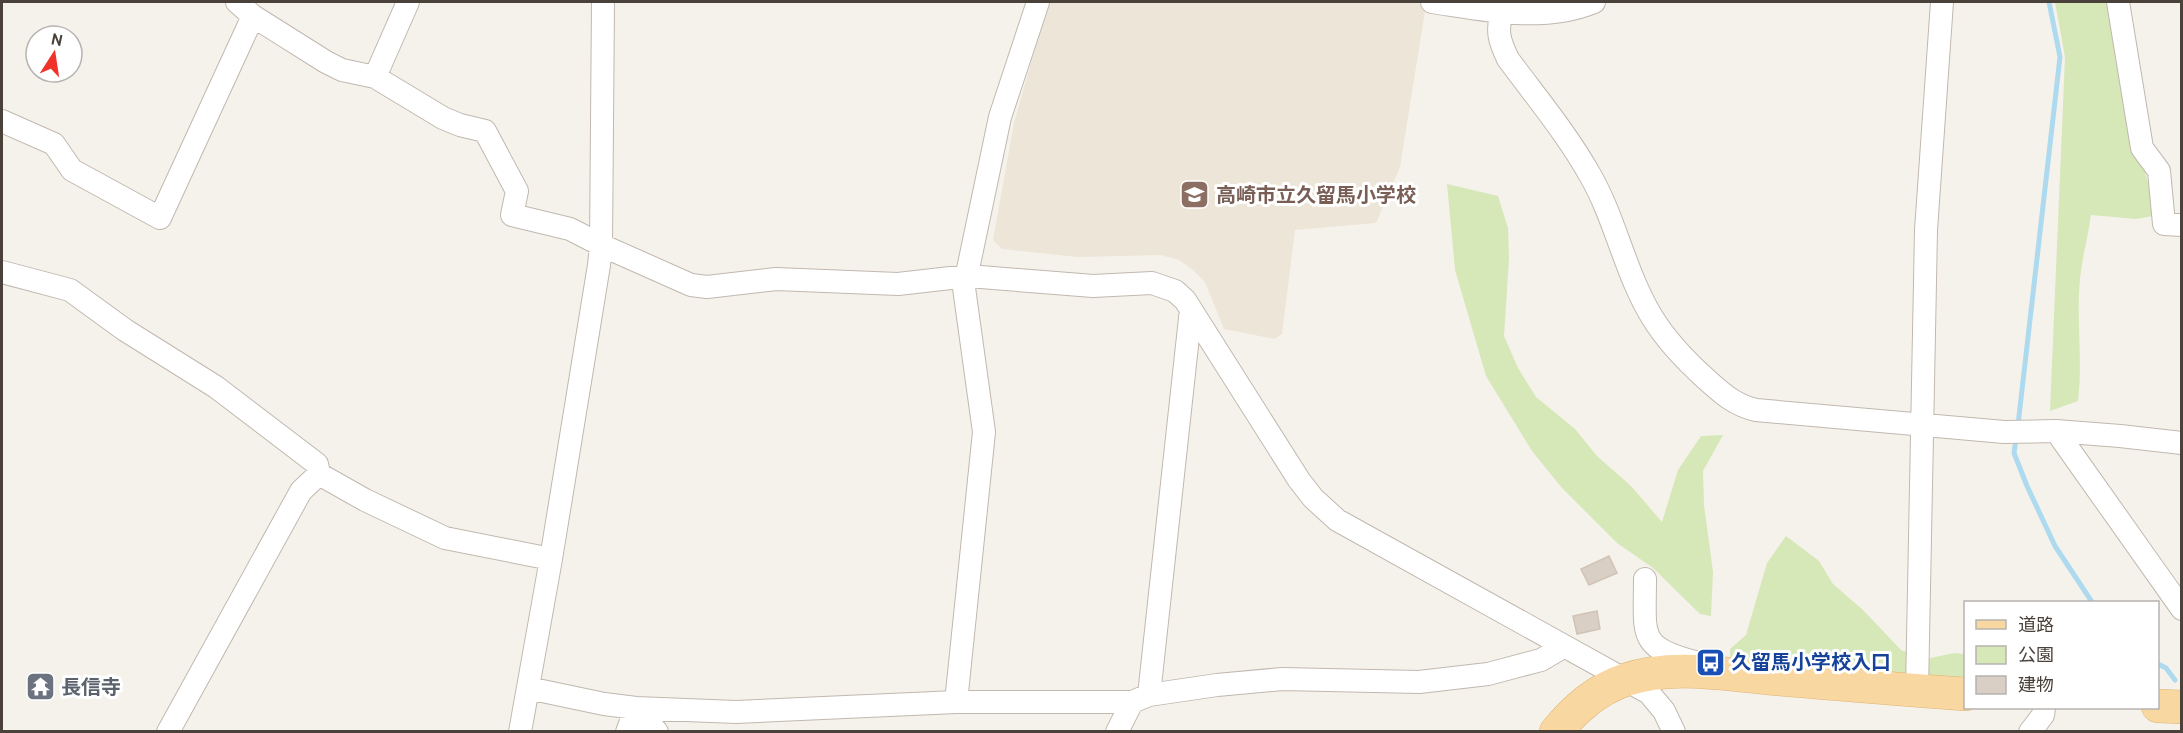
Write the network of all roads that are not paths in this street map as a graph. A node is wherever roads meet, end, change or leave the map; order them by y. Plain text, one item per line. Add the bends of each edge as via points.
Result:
1 (408, 2) edge
2 (603, 2) edge
3 (1038, 2) edge
4 (1432, 2) edge
5 (1594, 2) edge
6 (1942, 2) edge
7 (2118, 2) edge
8 (245, 9) edge
9 (1501, 12) junction
10 (375, 77) junction
11 (2, 121) edge
12 (2181, 225) edge
13 (601, 245) junction
14 (2, 272) edge
15 (968, 276) junction
16 (1191, 309) junction
17 (1922, 424) junction
18 (2056, 431) junction
19 (2181, 443) edge
20 (319, 474) junction
21 (551, 559) junction
22 (1645, 579) dead end
23 (2181, 609) edge
24 (1563, 646) junction
25 (1703, 673) junction
26 (1624, 680) junction
27 (528, 688) junction
28 (1917, 691) junction
29 (1964, 694) edge
30 (1141, 698) junction
31 (956, 702) junction
32 (2159, 706) edge
33 (2181, 707) edge
34 (636, 708) junction
35 (2044, 709) edge
36 (168, 732) edge
37 (520, 732) edge
38 (627, 732) edge
39 (657, 732) edge
40 (1117, 732) edge
41 (1556, 732) edge
42 (1674, 732) edge
43 (2030, 732) edge

1 - 10 street
2 - 13 street
3 - 15 street via 1000,117
4 - 9 street
5 - 9 street via 1547,12
6 - 17 street via 1926,230
7 - 12 street via 2142,148 2158,171 2164,224
8 - 10 street via 326,62
8 - 11 street via 160,218 72,170 54,144
9 - 17 street via 1498,30 1508,59 1575,149 1599,194 1652,318 1692,366 1729,399 1750,409
10 - 13 street via 443,118 485,131 517,191 512,215 570,229
13 - 15 street via 691,285 707,287 776,279 897,284
13 - 21 street
14 - 20 street via 70,290 216,387 318,464
15 - 16 street via 1093,286 1152,283 1176,291
15 - 31 street via 964,288 984,432
16 - 24 street via 1299,480 1324,509 1353,531
16 - 30 street
17 - 18 street via 2004,432
17 - 28 street
18 - 19 street
18 - 23 street
20 - 21 street via 445,538
20 - 36 street via 301,491
21 - 27 street
22 - 25 street via 1645,629 1649,640 1669,654 1699,663
24 - 26 street
24 - 30 street via 1541,660 1488,674 1419,682 1282,679
25 - 26 main road via 1665,672
25 - 28 main road
26 - 41 main road via 1584,702
26 - 42 street via 1648,693 1664,711
27 - 34 street
27 - 37 street
28 - 29 main road
30 - 31 street
30 - 40 street
31 - 34 street via 736,712
32 - 33 main road
34 - 38 street
34 - 39 street
35 - 43 street

